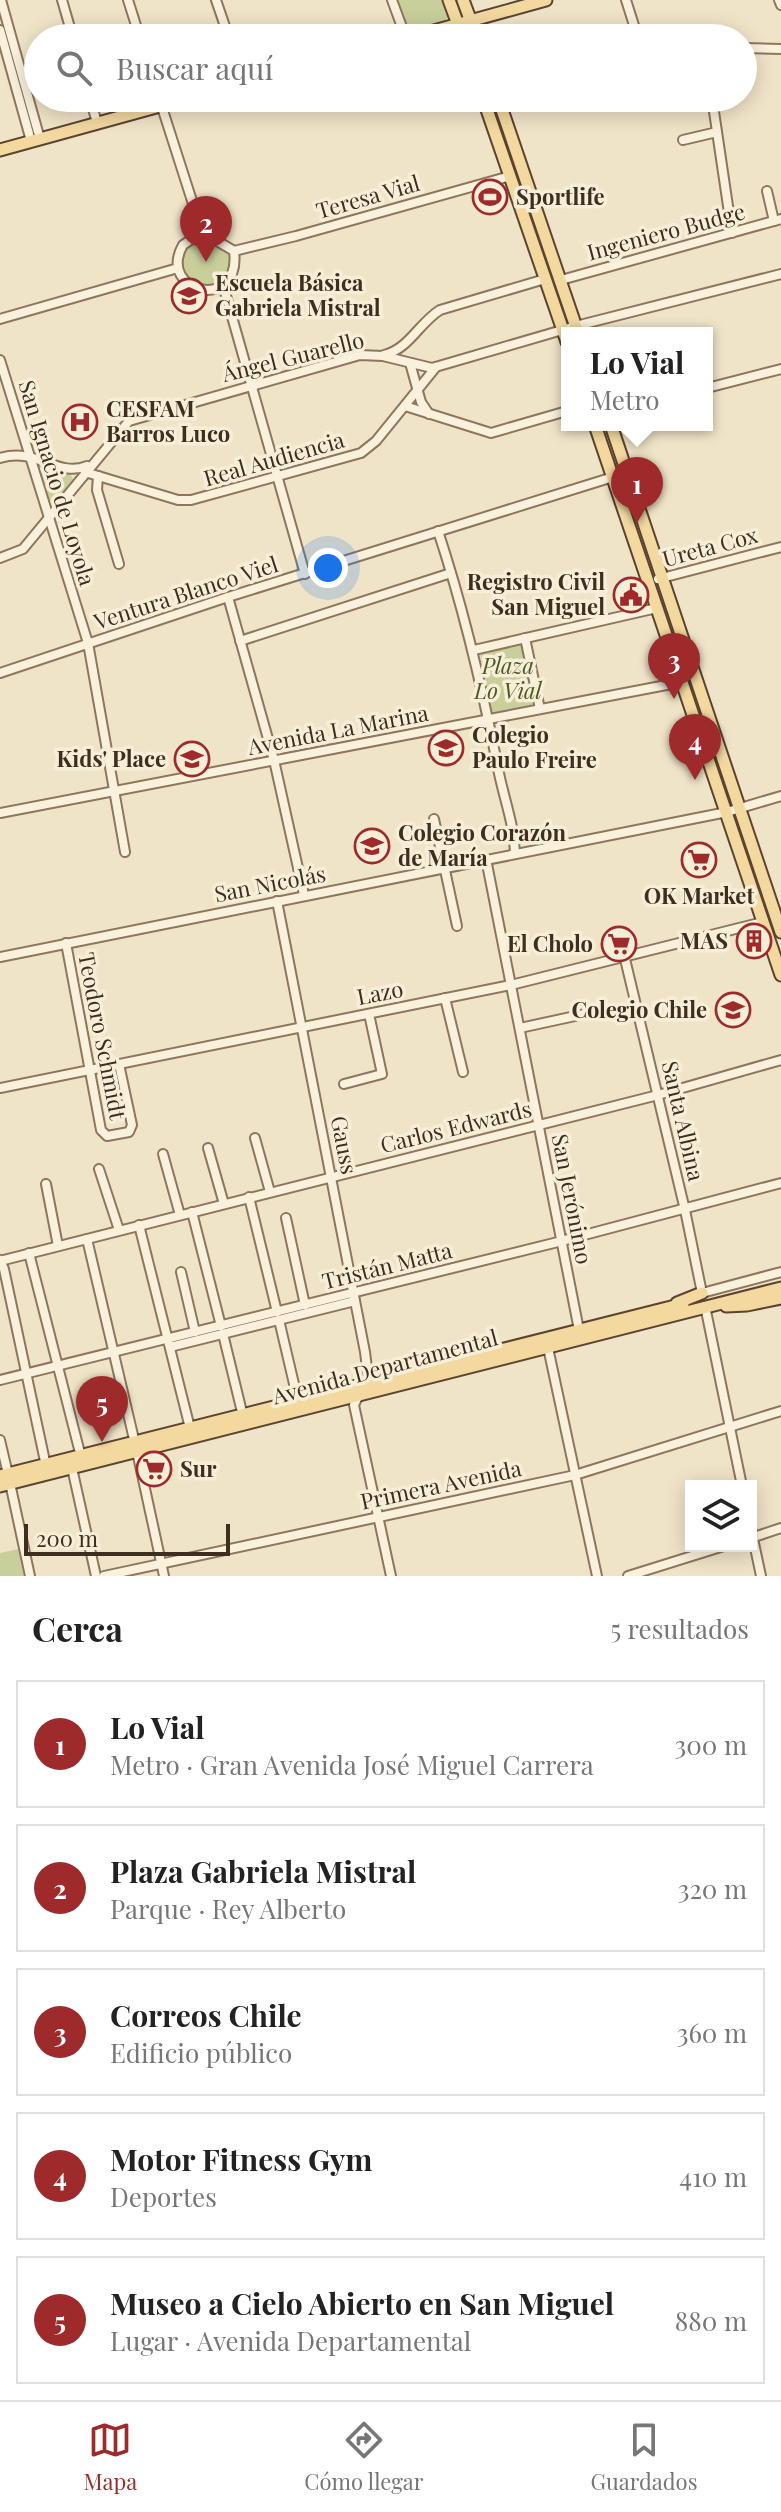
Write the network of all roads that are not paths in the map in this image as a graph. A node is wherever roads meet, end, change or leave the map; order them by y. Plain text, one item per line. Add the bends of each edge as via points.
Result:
1 (1, 0) edge
2 (62, 0) edge
3 (128, 0) edge
4 (216, 0) edge
5 (392, 0) edge
6 (449, 0) edge
7 (463, 0) edge
8 (546, 0) edge
9 (626, 0) edge
10 (471, 20) junction
11 (69, 24) edge
12 (136, 24) edge
13 (224, 24) edge
14 (401, 24) edge
15 (458, 24) edge
16 (461, 24) edge
17 (472, 24) edge
18 (634, 24) edge
19 (0, 30) edge
20 (757, 48) edge
21 (781, 49) edge
22 (24, 92) edge
23 (24, 103) edge
24 (27, 112) edge
25 (29, 112) edge
26 (94, 112) edge
27 (130, 112) edge
28 (163, 112) edge
29 (488, 112) edge
30 (503, 112) edge
31 (714, 112) edge
32 (97, 123) junction
33 (717, 132) junction
34 (36, 140) junction
35 (683, 140) dead end
36 (0, 150) edge
37 (510, 176) junction
38 (526, 182) junction
39 (767, 191) dead end
40 (778, 220) edge
41 (202, 232) junction
42 (732, 233) junction
43 (234, 251) junction
44 (178, 268) junction
45 (781, 274) edge
46 (545, 279) junction
47 (561, 280) junction
48 (223, 285) junction
49 (0, 319) edge
50 (562, 327) edge
51 (576, 327) edge
52 (588, 327) edge
53 (561, 337) edge
54 (383, 356) junction
55 (0, 360) edge
56 (410, 363) junction
57 (437, 367) junction
58 (781, 369) edge
59 (251, 385) junction
60 (713, 386) edge
61 (419, 389) junction
62 (405, 406) junction
63 (561, 413) edge
64 (429, 414) junction
65 (597, 431) edge
66 (613, 431) edge
67 (28, 455) junction
68 (0, 458) edge
69 (94, 460) junction
70 (69, 470) junction
71 (85, 472) junction
72 (98, 476) junction
73 (277, 476) junction
74 (613, 477) junction
75 (110, 480) junction
76 (76, 483) junction
77 (48, 520) junction
78 (438, 531) junction
79 (781, 547) edge
80 (0, 558) edge
81 (119, 564) dead end
82 (451, 573) junction
83 (305, 574) junction
84 (663, 577) junction
85 (648, 582) junction
86 (228, 597) junction
87 (657, 608) junction
88 (525, 638) junction
89 (240, 641) junction
90 (88, 643) junction
91 (474, 650) junction
92 (0, 673) edge
93 (682, 682) junction
94 (540, 709) junction
95 (489, 718) junction
96 (274, 760) junction
97 (116, 790) junction
98 (781, 796) edge
99 (740, 809) junction
100 (727, 812) junction
101 (0, 813) edge
102 (434, 819) dead end
103 (125, 852) dead end
104 (515, 853) junction
105 (486, 859) junction
106 (446, 867) junction
107 (304, 895) junction
108 (277, 901) junction
109 (763, 922) junction
110 (457, 926) dead end
111 (781, 932) edge
112 (66, 943) junction
113 (0, 957) edge
114 (625, 959) junction
115 (781, 975) edge
116 (511, 985) junction
117 (445, 998) junction
118 (589, 1013) dead end
119 (369, 1014) junction
120 (302, 1027) junction
121 (520, 1028) junction
122 (781, 1060) edge
123 (119, 1064) junction
124 (89, 1070) junction
125 (463, 1072) dead end
126 (344, 1084) dead end
127 (0, 1088) edge
128 (658, 1095) junction
129 (539, 1125) junction
130 (255, 1138) dead end
131 (208, 1148) dead end
132 (163, 1154) dead end
133 (99, 1169) dead end
134 (332, 1176) junction
135 (781, 1183) edge
136 (46, 1184) dead end
137 (270, 1192) junction
138 (249, 1197) junction
139 (224, 1204) junction
140 (685, 1210) junction
141 (192, 1212) junction
142 (180, 1215) junction
143 (286, 1218) dead end
144 (139, 1225) junction
145 (119, 1230) junction
146 (87, 1239) junction
147 (562, 1241) junction
148 (58, 1246) junction
149 (29, 1253) junction
150 (0, 1260) edge
151 (181, 1272) dead end
152 (781, 1272) edge
153 (781, 1281) edge
154 (781, 1288) edge
155 (702, 1293) junction
156 (354, 1297) junction
157 (781, 1298) edge
158 (305, 1305) junction
159 (705, 1306) junction
160 (660, 1309) junction
161 (278, 1316) junction
162 (222, 1330) junction
163 (579, 1330) junction
164 (195, 1332) junction
165 (547, 1342) junction
166 (169, 1343) junction
167 (113, 1352) junction
168 (57, 1366) junction
169 (26, 1374) junction
170 (0, 1380) edge
171 (361, 1390) junction
172 (298, 1401) junction
173 (241, 1408) dead end
174 (781, 1411) edge
175 (730, 1427) junction
176 (190, 1428) junction
177 (0, 1440) edge
178 (135, 1443) junction
179 (79, 1449) dead end
180 (72, 1468) junction
181 (46, 1469) junction
182 (575, 1475) junction
183 (4, 1480) edge
184 (741, 1480) edge
185 (379, 1517) junction
186 (781, 1528) edge
187 (757, 1533) edge
188 (705, 1552) edge
189 (756, 1552) edge
190 (162, 1564) junction
191 (30, 1576) edge
192 (96, 1576) edge
193 (104, 1576) edge
194 (164, 1576) edge
195 (391, 1576) edge
196 (597, 1576) edge
197 (628, 1576) edge
198 (761, 1576) edge

1 - 22 street
2 - 11 street
3 - 12 street
4 - 13 street
5 - 14 street
6 - 15 main road
7 - 10 main road
8 - 10 main road
9 - 18 street
10 - 16 main road
10 - 17 main road
19 - 23 street
20 - 21 street
24 - 34 street
25 - 34 street
26 - 32 street
27 - 32 main road
28 - 41 street
29 - 37 main road
30 - 38 main road
31 - 33 street
32 - 34 main road
33 - 35 street
33 - 42 street
34 - 36 main road
37 - 38 main road
37 - 43 street, Teresa Vial
37 - 46 main road
38 - 47 main road
39 - 40 street
40 - 42 street, Ingeniero Budge
41 - 43 street
41 - 44 street via 183,245
42 - 47 street, Ingeniero Budge
43 - 48 street via 233,273
44 - 48 street via 195,288 208,291
44 - 49 street
45 - 52 street
46 - 50 main road
46 - 54 street, Ángel Guarello via 440,310 403,347
47 - 51 main road
48 - 59 street
53 - 57 street
54 - 56 street, Ángel Guarello
54 - 59 street, Ángel Guarello via 360,355
55 - 67 street, San Ignacio de Loyola
56 - 57 street, Ángel Guarello
56 - 61 street
57 - 61 street, Real Audiencia
58 - 60 street
59 - 69 street, Ángel Guarello via 129,421
59 - 73 street
61 - 62 street, Real Audiencia
61 - 64 street
62 - 64 street
62 - 73 street, Real Audiencia via 361,453
63 - 64 street via 491,433
65 - 74 main road
66 - 84 main road
67 - 68 street
67 - 70 street
67 - 77 street, San Ignacio de Loyola
69 - 70 street
69 - 71 street, Ángel Guarello
69 - 75 street
70 - 76 street
71 - 72 street, Real Audiencia
71 - 76 street
72 - 75 street, Real Audiencia
72 - 81 street via 97,490
73 - 75 street, Real Audiencia via 185,501
73 - 83 street
74 - 78 street, Ventura Blanco Viel
74 - 85 main road
76 - 77 street
77 - 80 street via 23,549
77 - 90 street, San Ignacio de Loyola
78 - 82 street
78 - 83 street, Ventura Blanco Viel
79 - 84 street, Ureta Cox
82 - 89 street
82 - 91 street
83 - 86 street, Ventura Blanco Viel
84 - 85 street, Ureta Cox
84 - 99 main road
85 - 87 main road
86 - 89 street
86 - 90 street, Ventura Blanco Viel
87 - 88 street
87 - 93 main road
88 - 91 street
88 - 94 street
89 - 96 street
90 - 92 street, Ventura Blanco Viel
90 - 97 street, San Ignacio de Loyola
91 - 95 street
93 - 94 street, Avenida La Marina
93 - 100 main road
94 - 95 street, Avenida La Marina
95 - 96 street, Avenida La Marina
95 - 104 street
96 - 97 street, Avenida La Marina
96 - 107 street
97 - 101 street, Avenida La Marina
97 - 103 street, San Ignacio de Loyola
98 - 99 street, San Nicolás
99 - 100 street, San Nicolás
99 - 111 main road
100 - 104 street, San Nicolás
100 - 109 main road
102 - 106 street
104 - 105 street, San Nicolás
105 - 106 street, San Nicolás
105 - 116 street, San Jerónimo
106 - 107 street, San Nicolás
106 - 110 street
107 - 108 street, San Nicolás
108 - 112 street, San Nicolás
108 - 120 street, Gauss
109 - 114 street, Lazo
109 - 115 main road
112 - 113 street, San Nicolás
112 - 124 street, Teodoro Schmidt
114 - 116 street, Lazo
114 - 128 street, Santa Albina
116 - 117 street, Lazo
116 - 121 street, San Jerónimo
117 - 119 street, Lazo
117 - 125 street
118 - 121 street
119 - 120 street, Lazo
119 - 126 street via 382,1074
120 - 123 street, Lazo
120 - 134 street, Gauss
121 - 129 street, San Jerónimo
122 - 128 street, Carlos Edwards
123 - 124 street, Lazo
123 - 124 street, Teodoro Schmidt via 132,1125 129,1132 111,1137 101,1130
124 - 127 street, Lazo
128 - 129 street, Carlos Edwards
128 - 140 street, Santa Albina
129 - 134 street, Carlos Edwards
129 - 147 street, San Jerónimo
130 - 137 street
131 - 139 street
132 - 142 street
133 - 145 street
134 - 137 street, Carlos Edwards
134 - 156 street, Gauss
135 - 140 street, Tristán Matta
136 - 148 street
137 - 138 street, Carlos Edwards
138 - 139 street, Carlos Edwards
138 - 161 street
139 - 141 street, Carlos Edwards
140 - 147 street, Tristán Matta
140 - 155 street, Santa Albina
141 - 142 street, Carlos Edwards
141 - 162 street
142 - 144 street, Carlos Edwards
143 - 158 street
144 - 145 street, Carlos Edwards
144 - 166 street
145 - 146 street, Carlos Edwards
146 - 148 street, Carlos Edwards
146 - 167 street
147 - 156 street, Tristán Matta
147 - 163 street, San Jerónimo
148 - 149 street, Carlos Edwards
149 - 150 street, Carlos Edwards
149 - 168 street
150 - 169 street
151 - 164 street
152 - 155 street
153 - 160 main road, Avenida Departamental
154 - 159 main road, Avenida Departamental
155 - 160 main road
156 - 158 street, Tristán Matta
156 - 161 street, Tristán Matta
156 - 171 street, Gauss via 368,1371
157 - 159 main road
158 - 161 street, Tristán Matta
159 - 165 main road, Avenida Departamental
159 - 175 street
160 - 163 main road, Avenida Departamental
161 - 162 street, Tristán Matta
161 - 172 street
162 - 164 street, Tristán Matta
162 - 166 street, Tristán Matta
162 - 173 street
163 - 165 main road, Avenida Departamental
164 - 166 street, Tristán Matta
165 - 171 main road, Avenida Departamental
165 - 182 street
166 - 167 street, Tristán Matta
166 - 176 street
167 - 168 street, Tristán Matta
167 - 178 street
168 - 169 street, Tristán Matta
168 - 179 street
169 - 170 street, Tristán Matta
169 - 181 street
171 - 172 main road, Avenida Departamental
171 - 178 main road, Avenida Departamental
171 - 185 street, Gauss via 354,1405
172 - 176 main road, Avenida Departamental
174 - 175 street, Primera Avenida
175 - 182 street, Primera Avenida
175 - 184 street
176 - 178 main road, Avenida Departamental
177 - 183 street
178 - 180 main road, Avenida Departamental
178 - 181 main road, Avenida Departamental
178 - 190 street
180 - 181 main road, Avenida Departamental
180 - 192 street
181 - 183 main road, Avenida Departamental
182 - 185 street, Primera Avenida
182 - 196 street
183 - 191 street
185 - 190 street, Primera Avenida
185 - 195 street, Gauss
186 - 187 street
188 - 197 street
189 - 198 street
190 - 193 street, Primera Avenida
190 - 194 street

